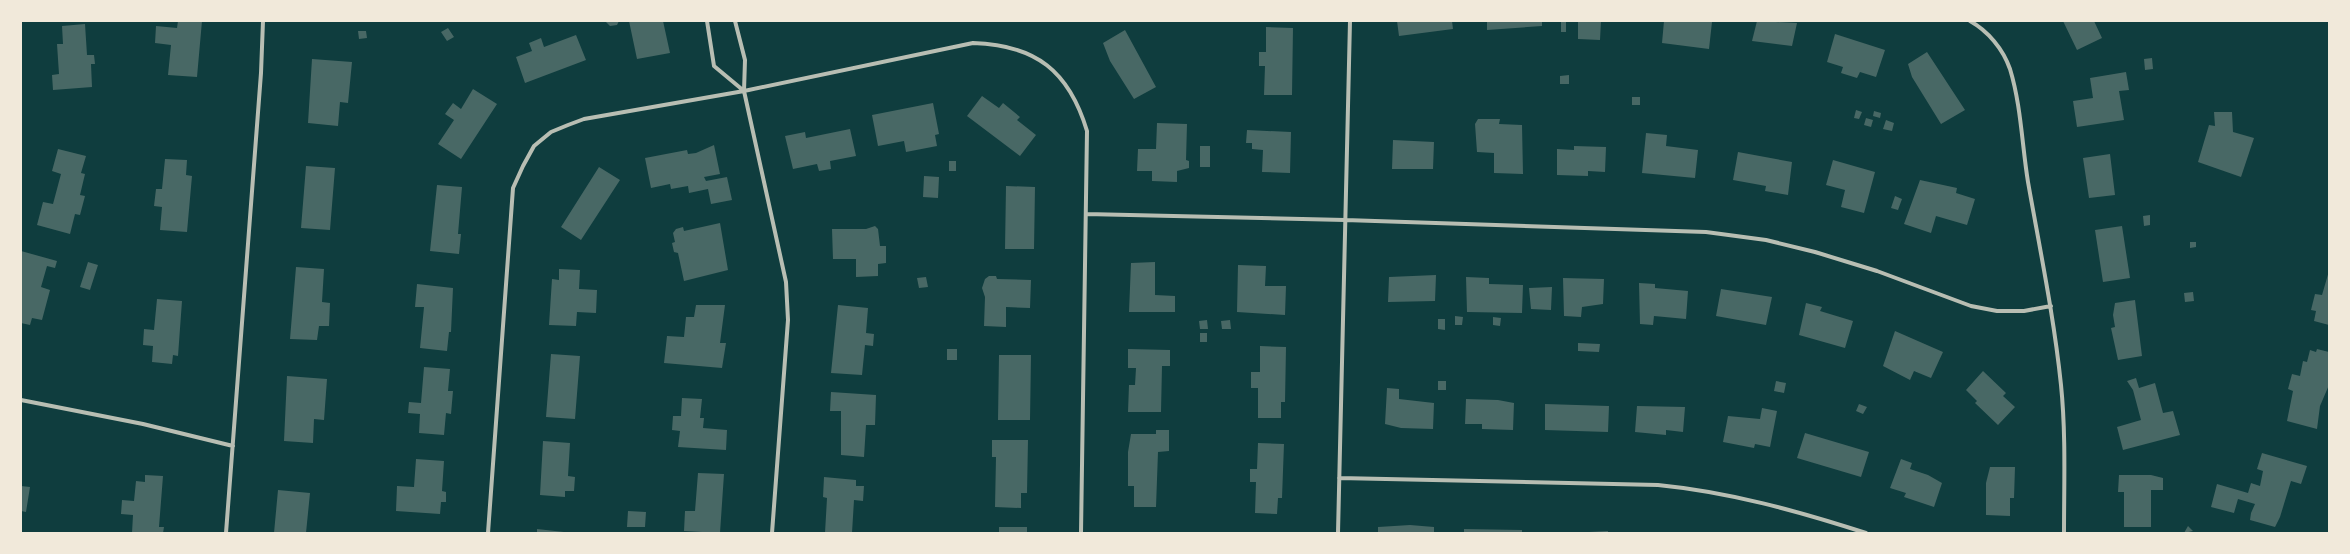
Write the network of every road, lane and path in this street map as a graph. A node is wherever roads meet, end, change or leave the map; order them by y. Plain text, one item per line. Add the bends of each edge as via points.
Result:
1 (262, 21) edge
2 (708, 21) edge
3 (735, 21) edge
4 (1350, 21) edge
5 (1970, 21) edge
6 (744, 91) junction
7 (1086, 214) junction
8 (1345, 220) junction
9 (2051, 306) junction
10 (21, 400) edge
11 (233, 446) junction
12 (1339, 478) junction
13 (226, 533) edge
14 (488, 533) edge
15 (772, 533) edge
16 (1081, 533) edge
17 (1338, 533) edge
18 (1866, 533) edge
19 (2064, 533) edge

1 - 11 street via 261,73
2 - 6 street via 714,66
3 - 6 street via 745,60
4 - 8 street
5 - 9 street via 1990,37 2009,68 2017,99 2028,181
6 - 7 street via 973,43 995,44 1016,49 1036,58 1054,71 1080,106 1087,131
6 - 14 street via 584,119 551,132 534,146 513,188
6 - 15 street via 786,282 788,320
7 - 8 street
7 - 16 street
8 - 9 street via 1706,232 1766,240 1815,252 1877,271 1971,306 1998,311 2018,311
8 - 12 street
9 - 19 street via 2061,386 2065,456
10 - 11 street via 143,424
11 - 13 street
12 - 17 street
12 - 18 street via 1658,485 1696,489 1809,514

